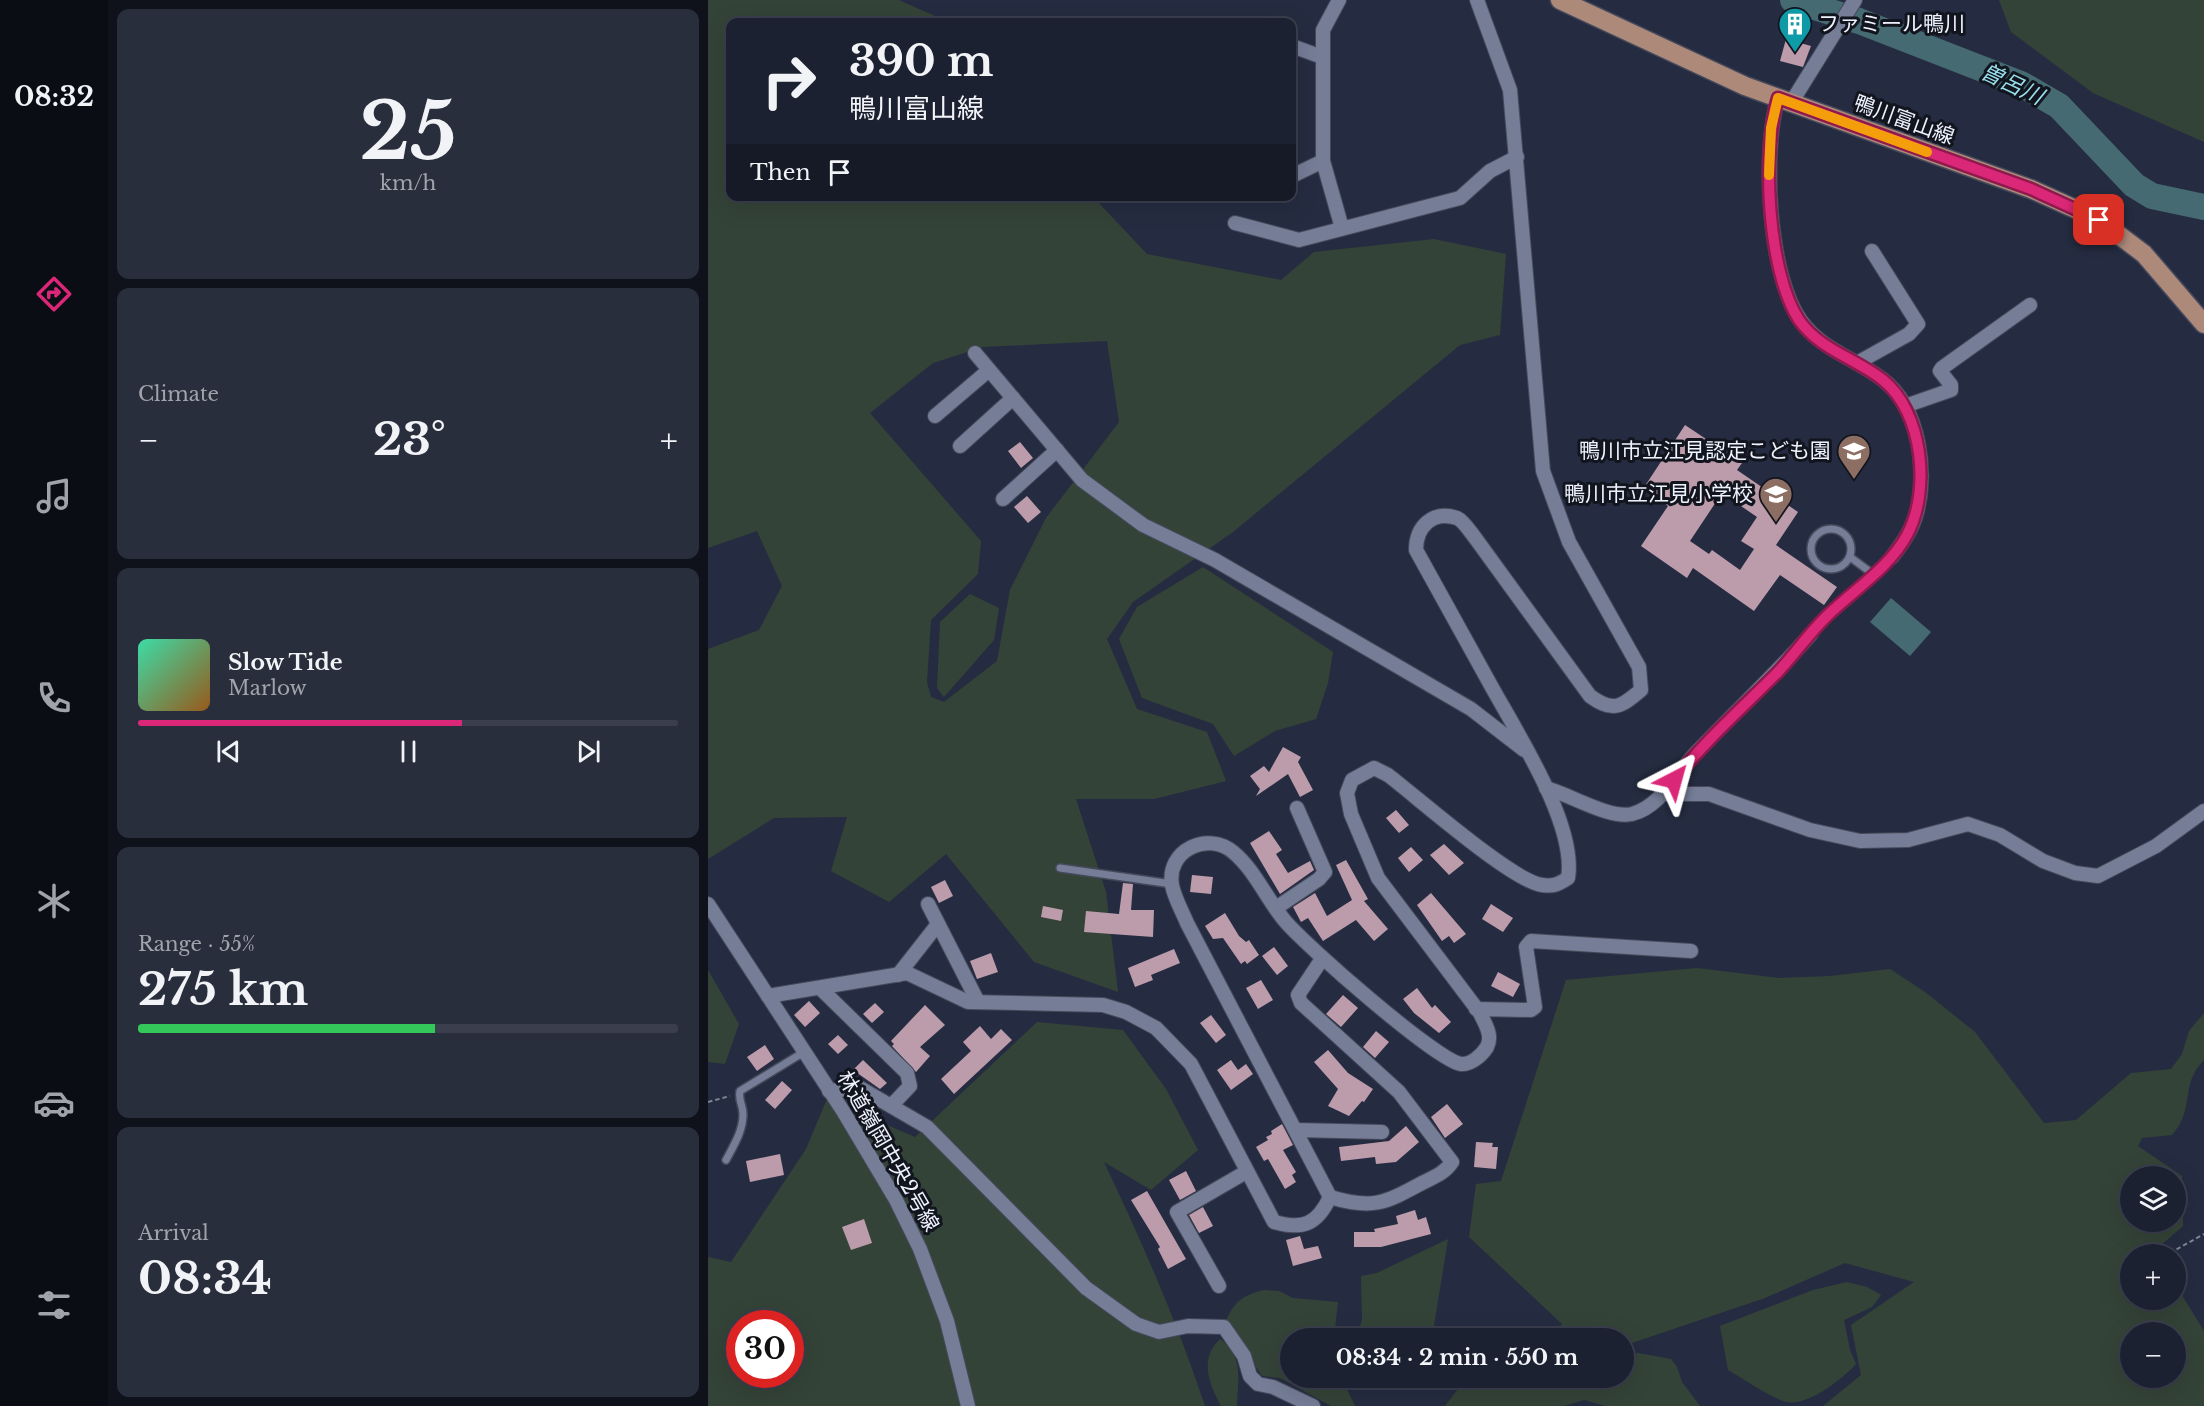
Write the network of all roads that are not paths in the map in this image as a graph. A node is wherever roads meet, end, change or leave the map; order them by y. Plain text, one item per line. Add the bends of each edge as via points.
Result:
1 (1339, 0) edge
2 (1477, 0) edge
3 (1560, 0) edge
4 (1852, 5) edge
5 (1296, 47) edge
6 (1322, 57) junction
7 (1784, 101) junction
8 (1517, 157) junction
9 (1323, 161) junction
10 (1296, 174) edge
11 (1235, 223) dead end
12 (1342, 228) junction
13 (1872, 251) dead end
14 (2030, 305) dead end
15 (2204, 324) edge
16 (975, 353) dead end
17 (1857, 363) junction
18 (989, 370) junction
19 (1012, 398) junction
20 (1905, 406) junction
21 (935, 416) dead end
22 (960, 446) dead end
23 (1057, 450) junction
24 (1003, 499) dead end
25 (1850, 557) junction
26 (1892, 557) joint
27 (1873, 574) junction
28 (1811, 634) joint
29 (1528, 753) junction
30 (1546, 788) junction
31 (1663, 794) junction
32 (1298, 808) dead end
33 (2204, 811) edge
34 (1060, 868) dead end
35 (1172, 884) junction
36 (708, 904) edge
37 (928, 904) dead end
38 (1276, 908) junction
39 (938, 924) junction
40 (1691, 951) dead end
41 (1322, 958) junction
42 (898, 975) junction
43 (820, 988) junction
44 (768, 996) junction
45 (978, 1002) junction
46 (1476, 1009) junction
47 (804, 1052) junction
48 (830, 1091) junction
49 (891, 1106) junction
50 (1296, 1130) junction
51 (1383, 1132) dead end
52 (726, 1160) dead end
53 (1246, 1172) junction
54 (1330, 1197) junction
55 (1219, 1286) dead end
56 (968, 1406) edge
57 (1313, 1406) edge

1 - 6 street via 1323,30
2 - 8 street via 1510,90
3 - 7 main road, 鴨川富山線
4 - 7 street
5 - 6 street
6 - 9 street
7 - 15 main road, 鴨川富山線 via 2031,189 2099,220 2144,254
7 - 17 street via 1771,128 1769,176 1776,245 1788,294 1799,319 1815,338
8 - 12 street via 1490,171 1460,198
8 - 29 street via 1543,471 1569,542 1640,667 1641,690 1615,707 1602,705 1590,696 1459,519 1442,516 1431,521 1416,536 1416,550
9 - 10 street
9 - 12 street
11 - 12 street via 1299,240
13 - 17 street via 1918,324 1909,334
14 - 20 street via 1942,368 1950,390
16 - 18 street
17 - 20 street via 1892,387
18 - 19 street
18 - 21 street
19 - 22 street
19 - 23 street
20 - 26 street via 1918,451 1921,482 1912,525
23 - 24 street
23 - 29 street via 1083,480 1143,525 1215,560 1471,709
25 - 25 lane via 1839,568 1823,568 1812,556 1813,540 1824,530 1839,530 1850,542
25 - 27 lane
26 - 27 lane
27 - 28 lane
28 - 31 street via 1696,753
29 - 30 street
30 - 31 street via 1616,815 1634,814
30 - 46 street via 1570,862 1568,878 1557,885 1540,885 1505,867 1388,774 1374,768 1352,780 1347,793 1351,814 1378,878
31 - 33 street via 1708,794 1810,830 1860,841 1908,840 1968,824 2000,835 2043,861 2075,873 2098,876 2156,846
32 - 38 street via 1325,872
34 - 35 lane
35 - 38 street via 1174,867 1183,852 1198,843 1216,843 1242,860
35 - 50 street via 1187,923
36 - 44 street, 林道嶺岡中央2号線
37 - 39 street
38 - 41 street
39 - 42 street
39 - 45 street
40 - 46 street via 1531,941 1527,947 1535,1007
41 - 46 street via 1452,1062 1464,1065 1488,1046 1489,1033
41 - 54 street via 1298,995 1301,1003 1399,1092 1452,1162 1440,1174 1388,1202 1352,1204
42 - 43 street
42 - 45 street via 907,974 968,1002
43 - 44 street
43 - 49 street via 907,1073 910,1086
44 - 47 street, 林道嶺岡中央2号線
45 - 53 street via 1103,1005 1155,1028 1191,1064
47 - 48 street, 林道嶺岡中央2号線
47 - 52 lane via 740,1091 741,1130
48 - 49 street via 860,1088
48 - 56 street, 林道嶺岡中央2号線 via 896,1200 920,1249 947,1321
49 - 57 street via 927,1127 1086,1288 1136,1324 1159,1332 1188,1326 1224,1327 1258,1384
50 - 51 street
50 - 54 street
53 - 54 street via 1274,1222 1293,1227 1308,1224 1324,1211
53 - 55 street via 1178,1212

